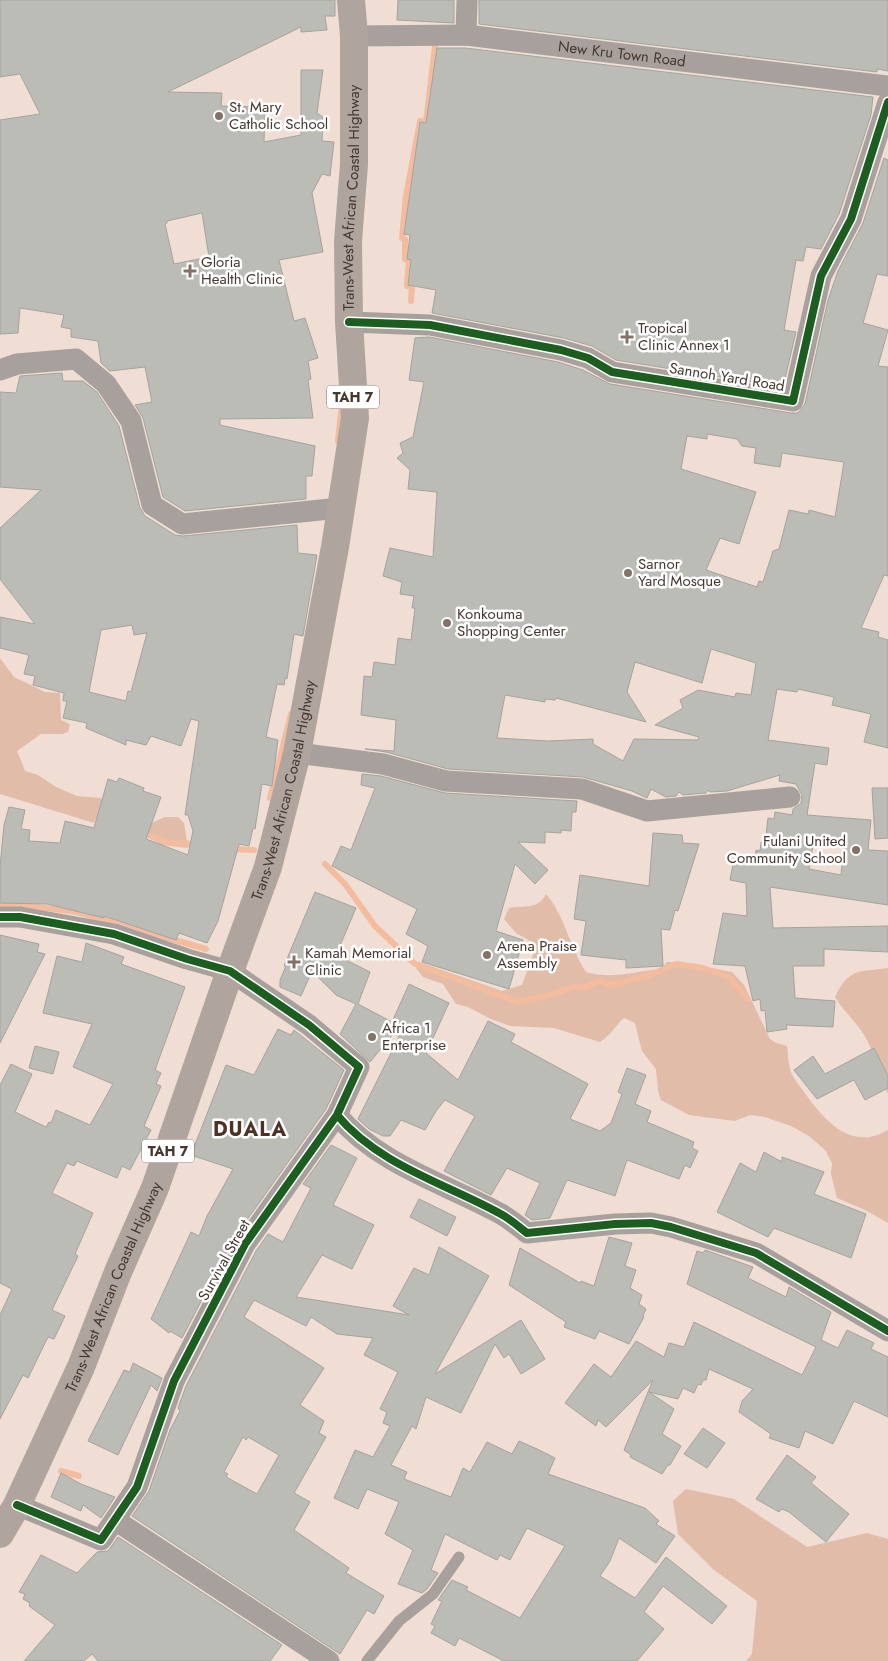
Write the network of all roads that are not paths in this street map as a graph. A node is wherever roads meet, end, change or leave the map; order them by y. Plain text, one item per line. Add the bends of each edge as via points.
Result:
1 (351, 0) edge
2 (467, 0) edge
3 (466, 35) junction
4 (354, 36) junction
5 (888, 86) edge
6 (888, 102) edge
7 (349, 322) junction
8 (0, 370) edge
9 (340, 508) junction
10 (297, 753) junction
11 (790, 797) dead end
12 (0, 917) edge
13 (230, 971) junction
14 (337, 1115) junction
15 (888, 1331) edge
16 (17, 1505) junction
17 (115, 1520) junction
18 (0, 1534) edge
19 (459, 1557) dead end
20 (329, 1661) edge
21 (367, 1661) edge

1 - 4 highway, Trans-West African Coastal Highway / TAH 7
2 - 3 street
3 - 4 street, New Kru Town Road
3 - 5 street, New Kru Town Road
4 - 7 highway, Trans-West African Coastal Highway / TAH 7
6 - 7 street, Sannoh Yard Road via 850,219 821,276 793,401 612,372 588,358 561,350 430,325
7 - 9 highway, Trans-West African Coastal Highway / TAH 7 via 354,418
8 - 9 street via 17,364 76,360 106,384 132,421 152,505 182,524
9 - 10 highway, Trans-West African Coastal Highway / TAH 7
10 - 11 street via 383,764 446,781 582,789 647,811
10 - 13 highway, Trans-West African Coastal Highway / TAH 7 via 268,867
12 - 13 street via 114,934
13 - 14 street, Survival Street via 309,1026 359,1067
13 - 16 highway, Trans-West African Coastal Highway / TAH 7 via 155,1188 81,1367
14 - 15 street via 350,1131 372,1148 414,1173 501,1214 527,1233 615,1224 651,1223 671,1227 756,1253
14 - 17 street, Survival Street via 245,1244 174,1381 136,1488
16 - 17 street, Survival Street via 101,1540
16 - 18 highway, Trans-West African Coastal Highway / TAH 7
17 - 20 street
19 - 21 lane via 433,1594 399,1621

